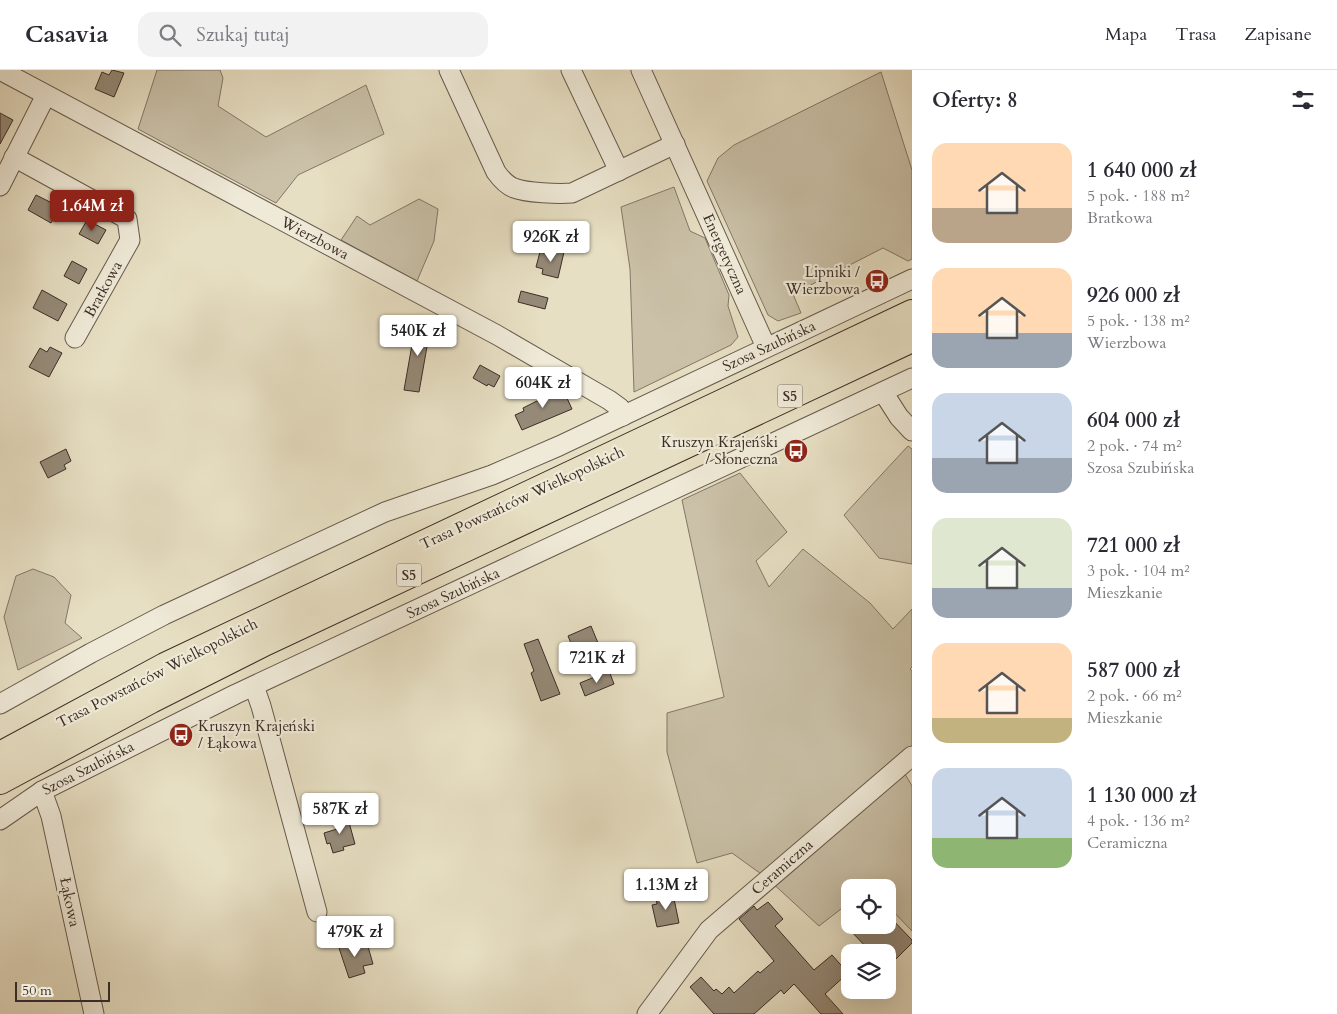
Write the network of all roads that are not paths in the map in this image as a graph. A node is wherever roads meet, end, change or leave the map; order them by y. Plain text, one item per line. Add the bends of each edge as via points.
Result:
1 (0, 70) edge
2 (449, 70) edge
3 (571, 70) edge
4 (641, 70) edge
5 (46, 95) junction
6 (675, 144) junction
7 (14, 157) junction
8 (618, 171) junction
9 (0, 186) edge
10 (912, 278) edge
11 (912, 313) edge
12 (75, 338) dead end
13 (912, 339) edge
14 (766, 347) junction
15 (912, 378) edge
16 (883, 392) junction
17 (623, 416) junction
18 (912, 431) edge
19 (254, 686) junction
20 (0, 704) edge
21 (0, 755) edge
22 (912, 756) edge
23 (0, 781) edge
24 (42, 791) junction
25 (0, 820) edge
26 (317, 912) dead end
27 (94, 1014) edge
28 (647, 1014) edge

1 - 5 street, Wierzbowa
2 - 8 street via 502,181 514,188 572,193
3 - 8 street
4 - 6 street, Energetyczna
5 - 7 street
5 - 17 street, Wierzbowa via 497,335 609,400 620,408
6 - 8 street
6 - 14 street, Energetyczna
7 - 9 street
7 - 12 street, Bratkowa via 127,219 130,240
10 - 14 street, Szosa Szubińska
11 - 21 highway, Trasa Powstańców Wielkopolskich / S5 via 174,662
13 - 23 highway, Trasa Powstańców Wielkopolskich / S5 via 266,642
14 - 17 street, Szosa Szubińska
15 - 16 street, Szosa Szubińska
16 - 18 street
16 - 19 street, Szosa Szubińska
17 - 20 street, Szosa Szubińska via 492,475 385,512 164,615
19 - 24 street, Szosa Szubińska
19 - 26 street
22 - 28 street, Ceramiczna via 710,930
24 - 25 street, Szosa Szubińska
24 - 27 street, Łąkowa via 51,816

